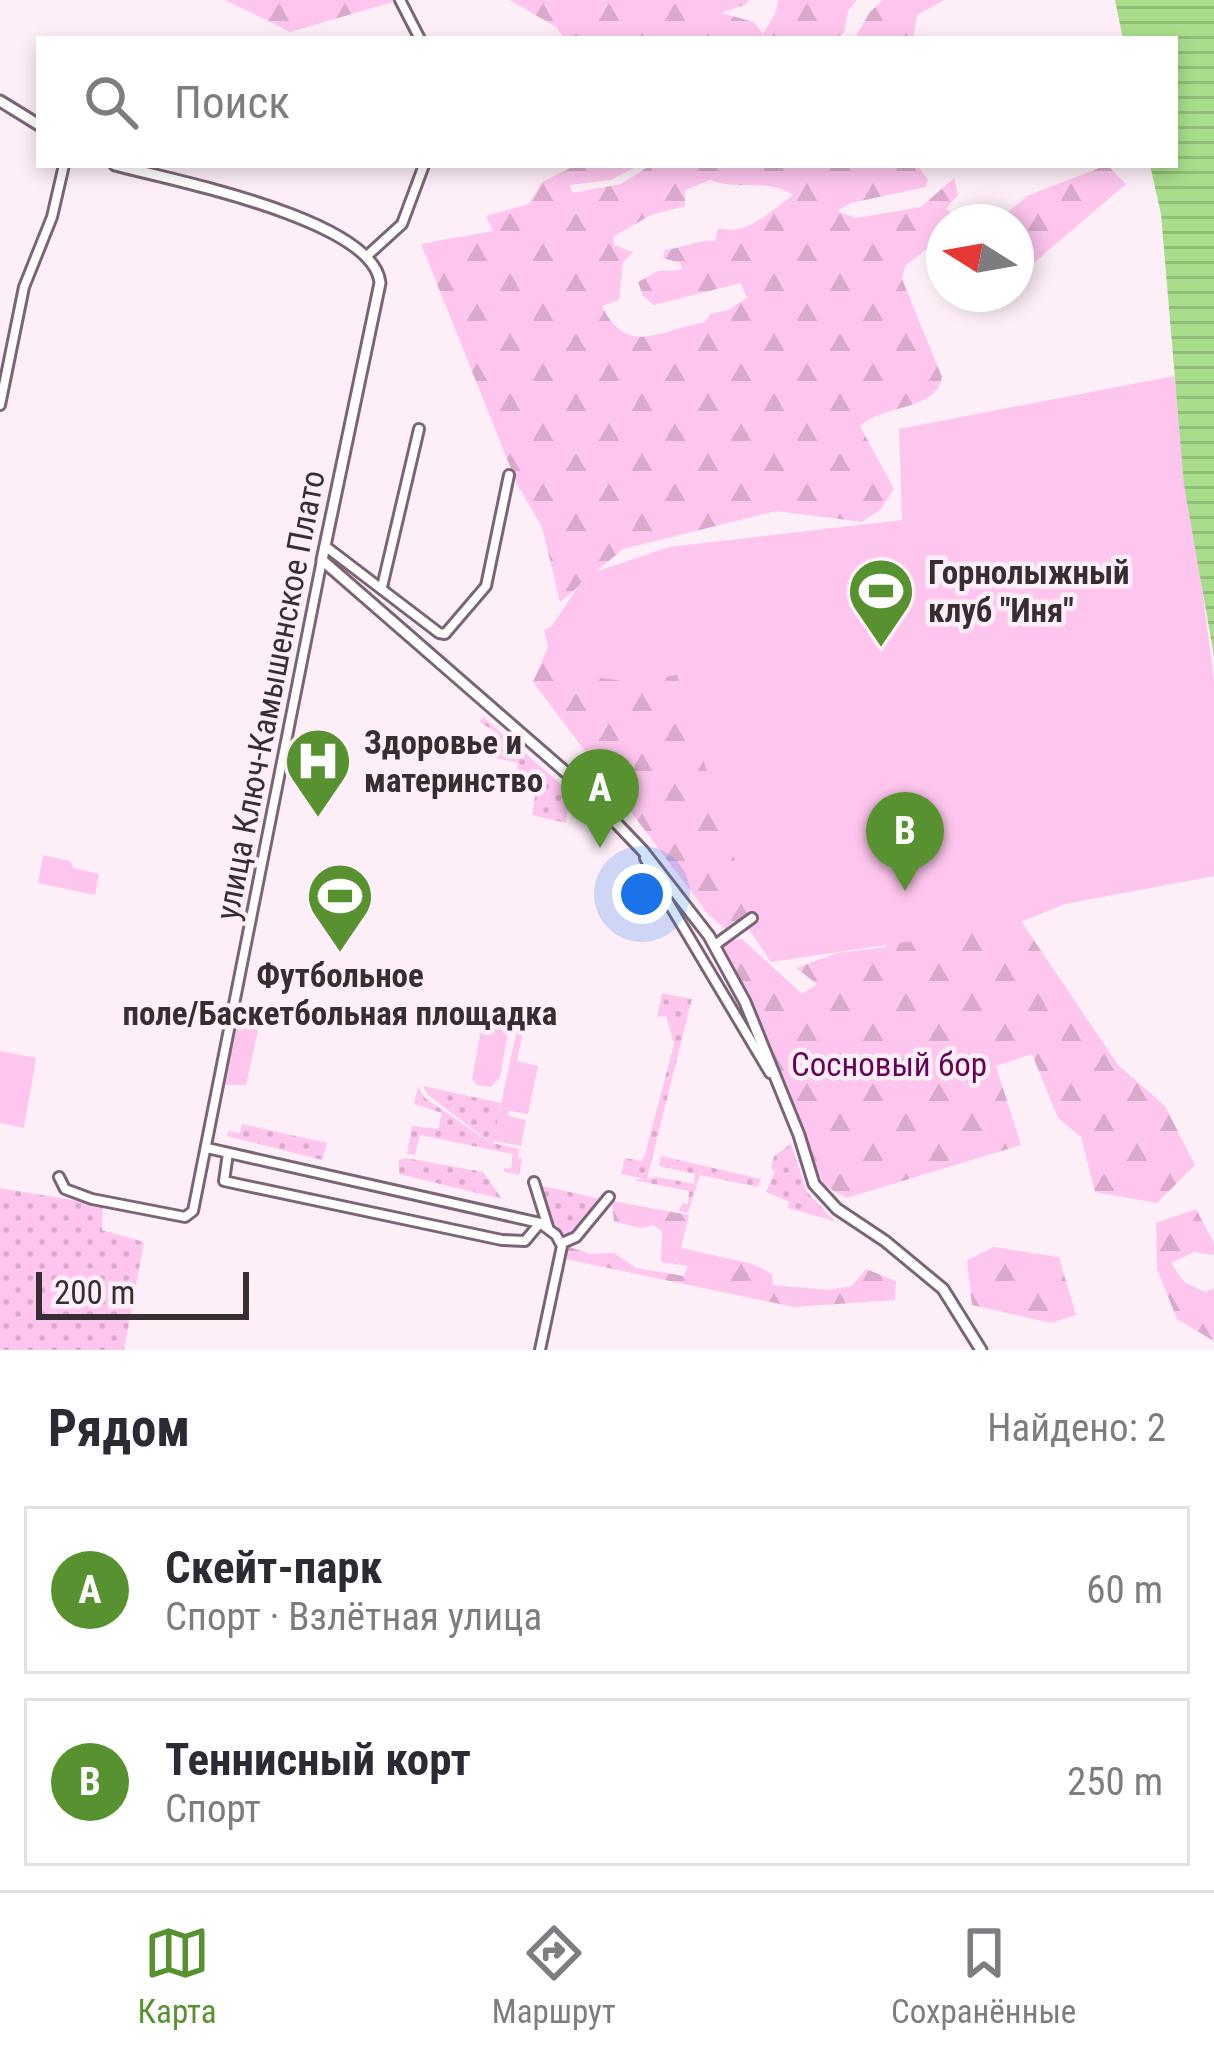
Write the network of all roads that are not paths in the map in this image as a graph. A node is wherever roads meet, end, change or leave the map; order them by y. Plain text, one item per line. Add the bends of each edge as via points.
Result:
1 (400, 0) edge
2 (418, 36) edge
3 (0, 101) edge
4 (36, 123) edge
5 (63, 168) edge
6 (126, 168) edge
7 (423, 168) edge
8 (368, 255) junction
9 (0, 405) edge
10 (419, 429) dead end
11 (509, 475) dead end
12 (325, 546) junction
13 (322, 560) junction
14 (341, 578) junction
15 (317, 583) junction
16 (382, 587) junction
17 (644, 851) junction
18 (752, 918) dead end
19 (715, 945) junction
20 (777, 1083) junction
21 (207, 1148) junction
22 (227, 1153) junction
23 (58, 1177) dead end
24 (534, 1182) dead end
25 (609, 1197) dead end
26 (545, 1226) junction
27 (562, 1243) junction
28 (540, 1350) edge
29 (981, 1350) edge

1 - 2 street
3 - 4 main road
5 - 9 street via 24,287
6 - 8 main road via 314,223
7 - 8 street via 402,224
8 - 12 main road, улица Ключ-Камышенское Плато via 380,283
10 - 16 street
11 - 16 street via 486,586 448,633
12 - 13 main road, улица Ключ-Камышенское Плато
12 - 16 street
13 - 14 main road
13 - 15 street, улица Ключ-Камышенское Плато
14 - 15 street
14 - 17 main road via 577,782
15 - 21 street, улица Ключ-Камышенское Плато
17 - 19 main road
17 - 20 street
18 - 19 street
19 - 20 main road
20 - 29 main road via 824,1198 943,1289
21 - 22 street
21 - 23 street, улица Ключ-Камышенское Плато via 188,1216 92,1199 65,1189
22 - 26 street
22 - 26 street via 224,1181 502,1240 525,1241
24 - 26 street
25 - 27 street
26 - 27 street
27 - 28 street

